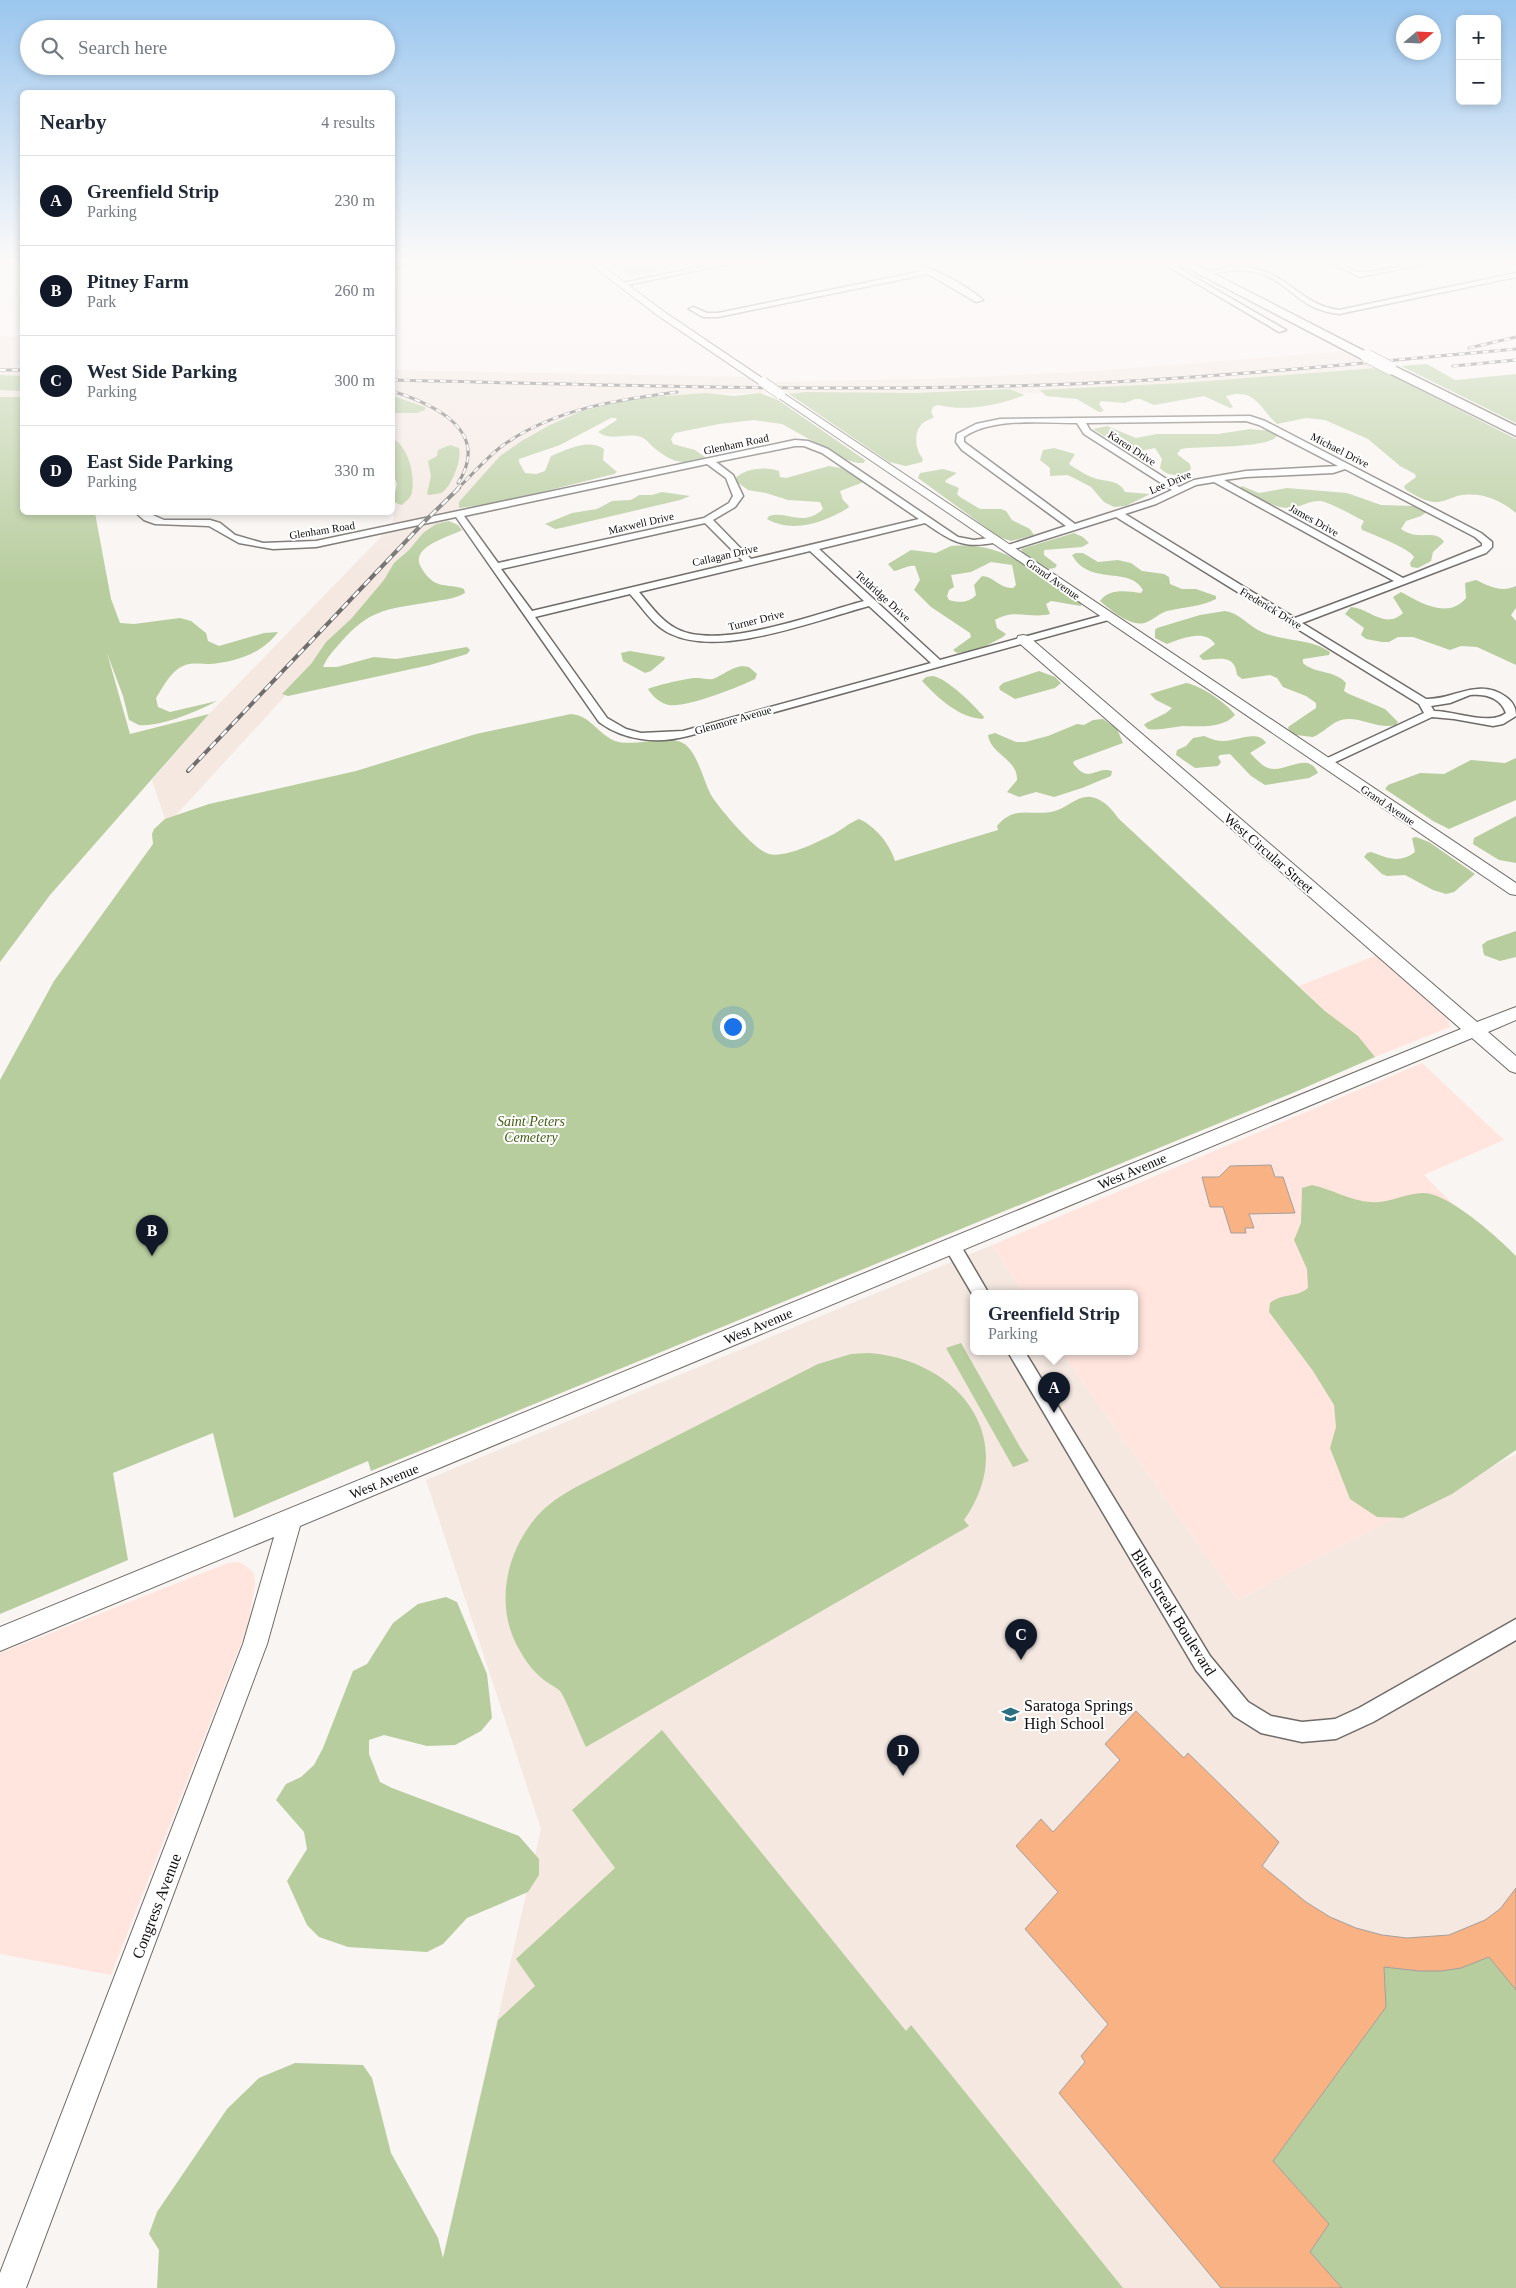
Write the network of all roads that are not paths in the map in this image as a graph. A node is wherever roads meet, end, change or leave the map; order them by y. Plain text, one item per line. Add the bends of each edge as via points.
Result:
1 (745, 370) edge
2 (1393, 370) edge
3 (1080, 420) junction
4 (1516, 432) edge
5 (709, 461) junction
6 (1346, 466) junction
7 (1215, 479) junction
8 (1178, 490) junction
9 (458, 514) junction
10 (1118, 514) junction
11 (143, 515) edge
12 (707, 520) junction
13 (927, 520) junction
14 (1073, 527) junction
15 (996, 540) junction
16 (812, 548) junction
17 (1008, 548) junction
18 (749, 562) junction
19 (495, 567) junction
20 (1402, 581) junction
21 (632, 590) junction
22 (871, 602) junction
23 (529, 615) junction
24 (1108, 617) junction
25 (1294, 622) junction
26 (1023, 639) junction
27 (937, 662) junction
28 (1424, 702) junction
29 (1430, 714) junction
30 (1325, 763) junction
31 (1516, 890) edge
32 (1516, 1013) edge
33 (1474, 1030) junction
34 (1516, 1066) edge
35 (952, 1246) junction
36 (979, 1290) edge
37 (1018, 1355) edge
38 (290, 1520) junction
39 (1516, 1629) edge
40 (0, 1639) edge
41 (10, 2288) edge

1 - 15 street, Grand Avenue, bridge
2 - 4 highway, bridge
3 - 6 street, Michael Drive via 1247,418
3 - 8 street, Karen Drive via 1087,432
3 - 14 street, Michael Drive via 980,425 960,436 965,448
5 - 9 street, Glenham Road
5 - 12 street, Maxwell Drive via 730,478 738,496 732,505
5 - 13 street, Glenham Road via 805,443 825,451
6 - 7 street, Lee Drive via 1333,470 1246,474
6 - 20 street, Michael Drive via 1487,542 1482,551
7 - 8 street, Lee Drive
7 - 20 street, James Drive
8 - 10 street, Lee Drive
9 - 11 street, Glenham Road via 334,541 290,547 256,545 230,536 221,527 208,522 157,523
9 - 19 street, Glenmore Avenue
10 - 14 street, Lee Drive
10 - 25 street, Frederick Drive
12 - 18 street
12 - 19 street, Maxwell Drive
13 - 15 street, Glenham Road via 965,542
13 - 16 street, Callagan Drive
14 - 17 street, Lee Drive
15 - 17 street, Grand Avenue
16 - 18 street, Callagan Drive
16 - 22 street, Teldridge Drive
17 - 24 street, Grand Avenue
18 - 21 street, Callagan Drive
19 - 23 street, Glenmore Avenue
20 - 25 street, Michael Drive
21 - 22 street, Turner Drive via 668,628 709,640 748,636
21 - 23 street, Callagan Drive
22 - 27 street, Teldridge Drive
23 - 27 street, Glenmore Avenue via 603,720 629,735 657,738 684,734
24 - 26 street, Glenmore Avenue
24 - 30 street, Grand Avenue
25 - 28 street, Frederick Drive
26 - 27 street, Glenmore Avenue
26 - 33 street, West Circular Street
28 - 29 street
28 - 29 street via 1440,702 1478,692 1493,694 1504,700 1512,714 1505,720 1491,723
29 - 30 street
30 - 31 street, Grand Avenue
32 - 33 street, West Avenue
33 - 34 street, West Circular Street
33 - 35 street, West Avenue
35 - 36 street
35 - 38 street, West Avenue
37 - 39 street, Blue Streak Boulevard via 1203,1663 1241,1709 1268,1726 1302,1732 1336,1729
38 - 40 street, West Avenue
38 - 41 street, Congress Avenue via 256,1644

